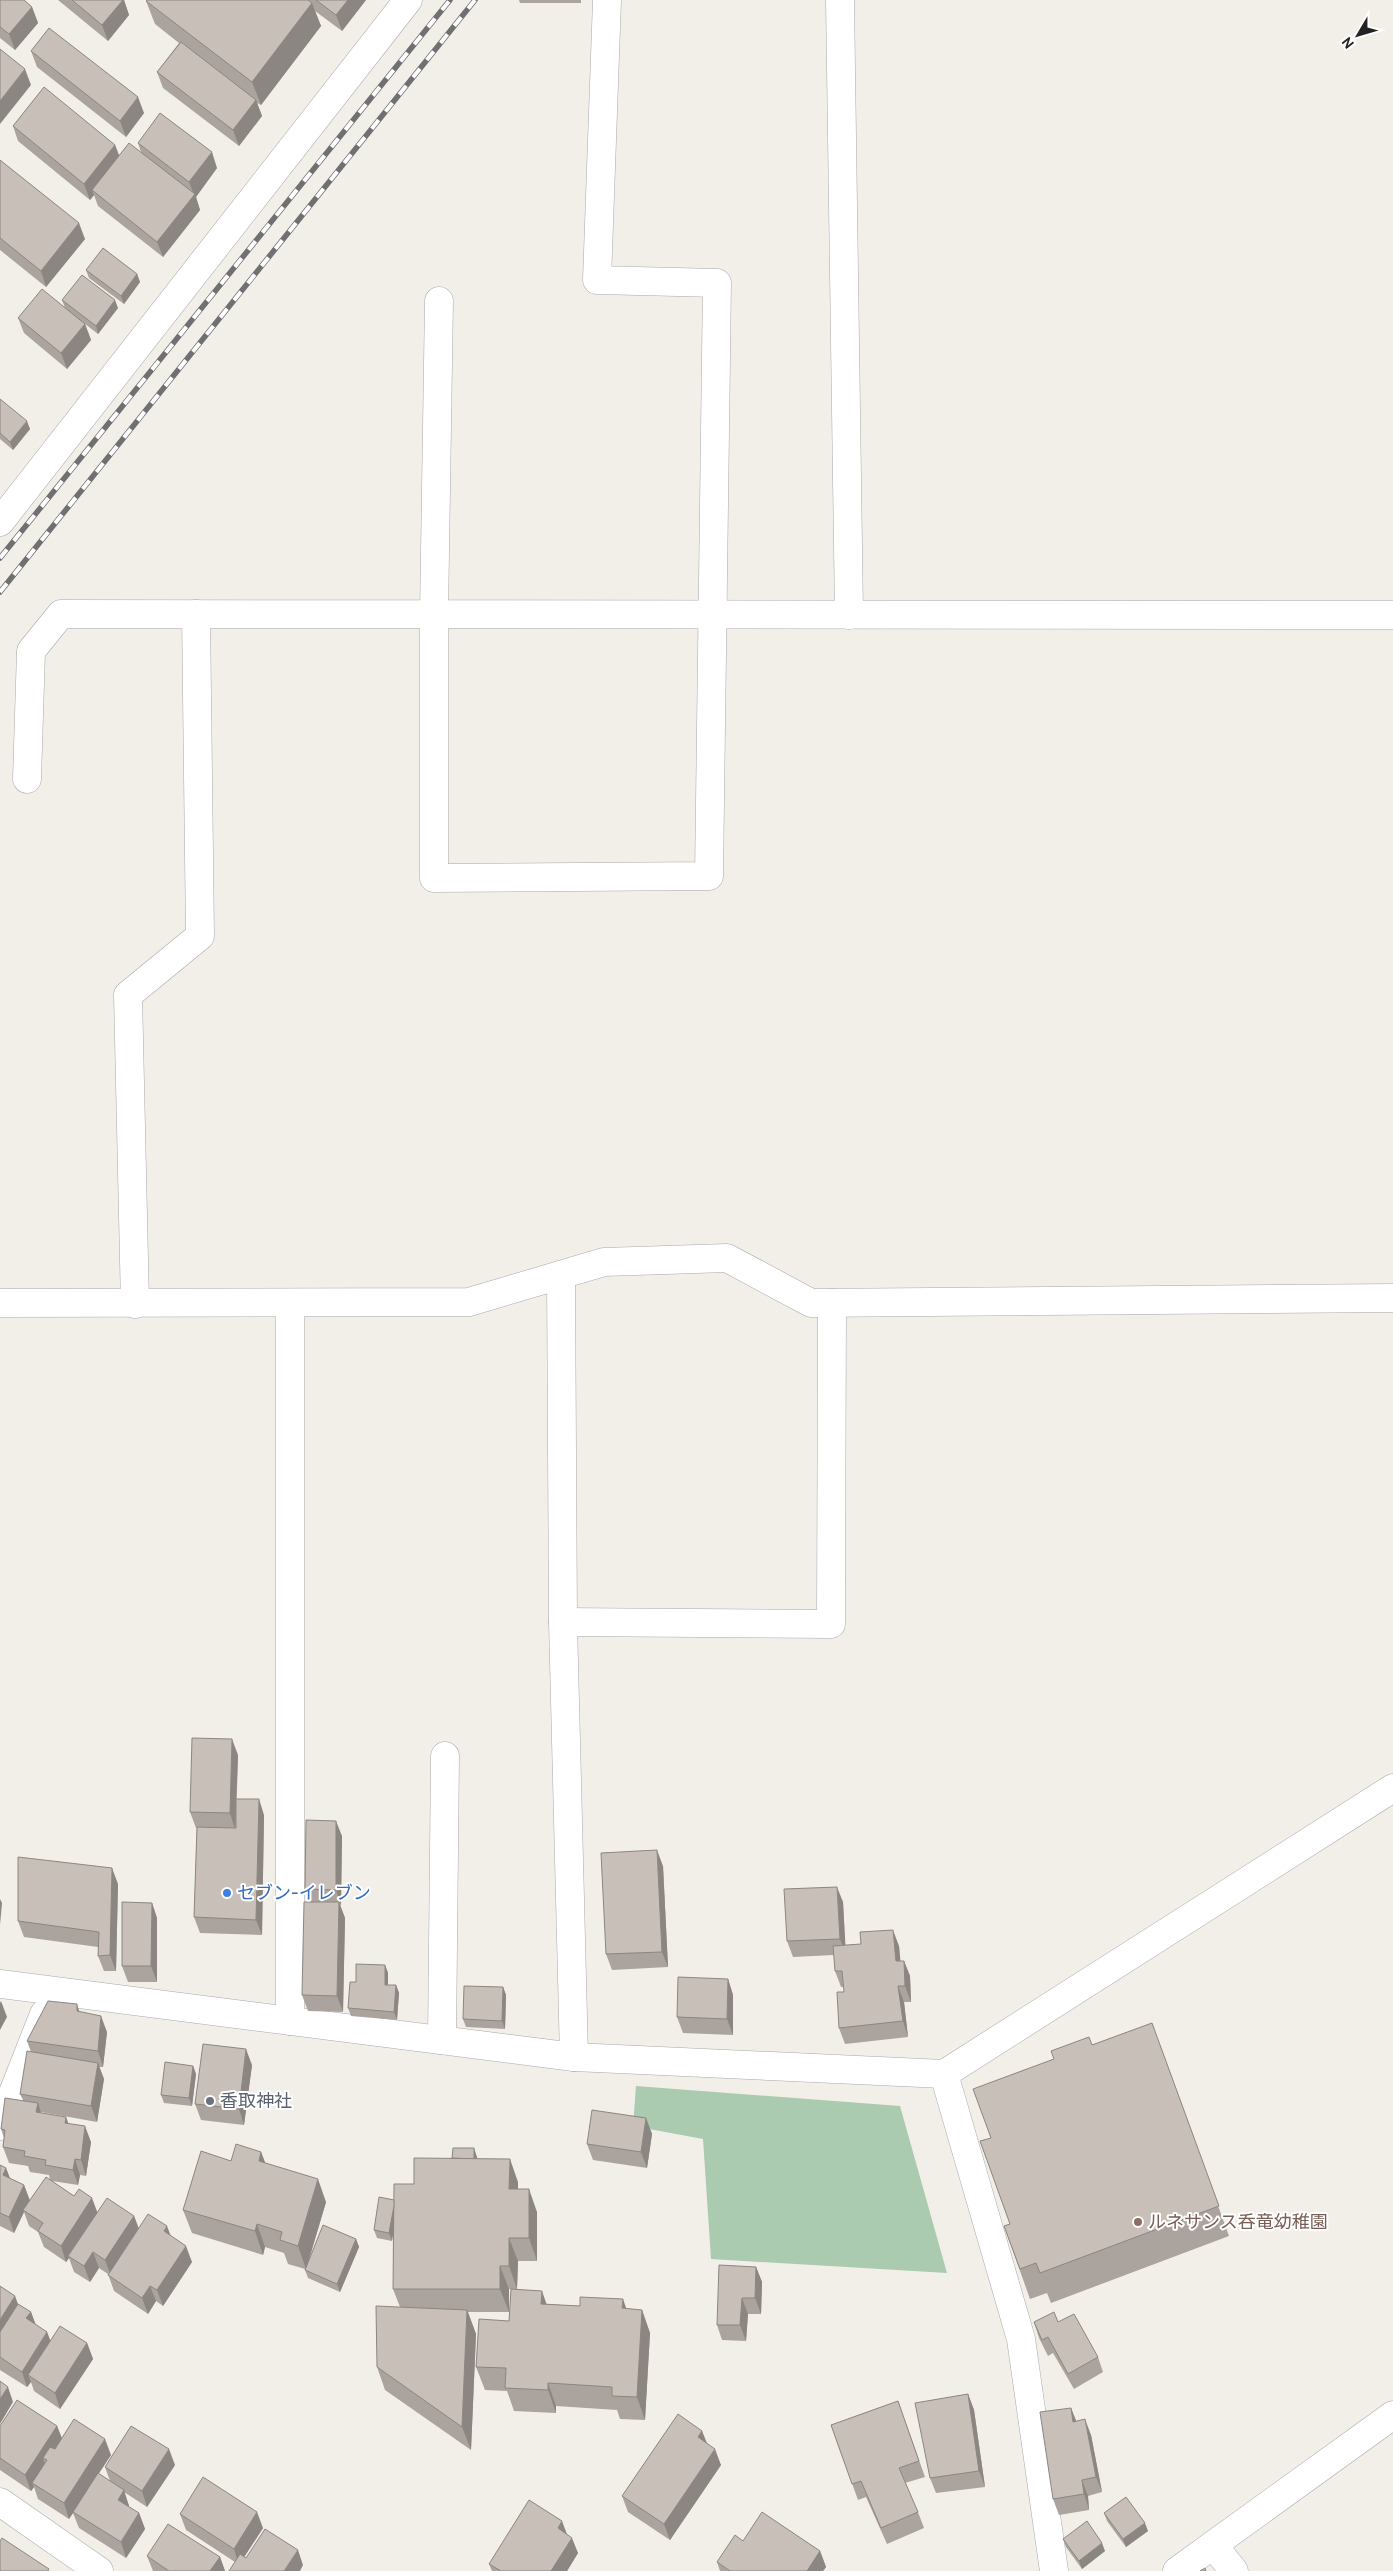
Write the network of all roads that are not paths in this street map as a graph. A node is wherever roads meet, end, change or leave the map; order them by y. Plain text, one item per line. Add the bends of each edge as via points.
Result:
1 (408, 0) edge
2 (608, 0) edge
3 (840, 0) edge
4 (439, 301) dead end
5 (0, 522) edge
6 (196, 614) junction
7 (434, 614) junction
8 (712, 614) junction
9 (849, 615) junction
10 (1393, 615) edge
11 (27, 779) dead end
12 (561, 1275) junction
13 (1393, 1298) edge
14 (0, 1303) edge
15 (290, 1303) junction
16 (832, 1303) junction
17 (135, 1304) junction
18 (563, 1622) junction
19 (445, 1756) dead end
20 (1393, 1788) edge
21 (0, 1984) edge
22 (52, 1992) junction
23 (290, 2021) junction
24 (442, 2040) junction
25 (574, 2057) junction
26 (944, 2074) junction
27 (0, 2126) edge
28 (1393, 2415) edge
29 (0, 2502) edge
30 (1213, 2545) junction
31 (100, 2571) edge
32 (1054, 2571) edge
33 (1177, 2571) edge
34 (1234, 2571) edge

1 - 5 street
2 - 8 street via 597,280 716,284
3 - 9 street
4 - 7 street
6 - 7 street
6 - 11 street via 61,614 31,651
6 - 17 street via 200,936 128,994
7 - 8 street
7 - 8 street via 434,878 709,876
8 - 9 street
9 - 10 street
12 - 15 street via 469,1302
12 - 16 street via 604,1262 727,1258 810,1303
12 - 18 street
13 - 16 street
14 - 17 street
15 - 17 street
15 - 23 street
16 - 18 street via 831,1624
18 - 25 street
19 - 24 street
20 - 26 street
21 - 22 street
22 - 23 street
22 - 27 street
23 - 24 street
24 - 25 street
25 - 26 street
26 - 32 street via 1021,2338
28 - 30 street
29 - 31 street
30 - 33 street
30 - 34 street

